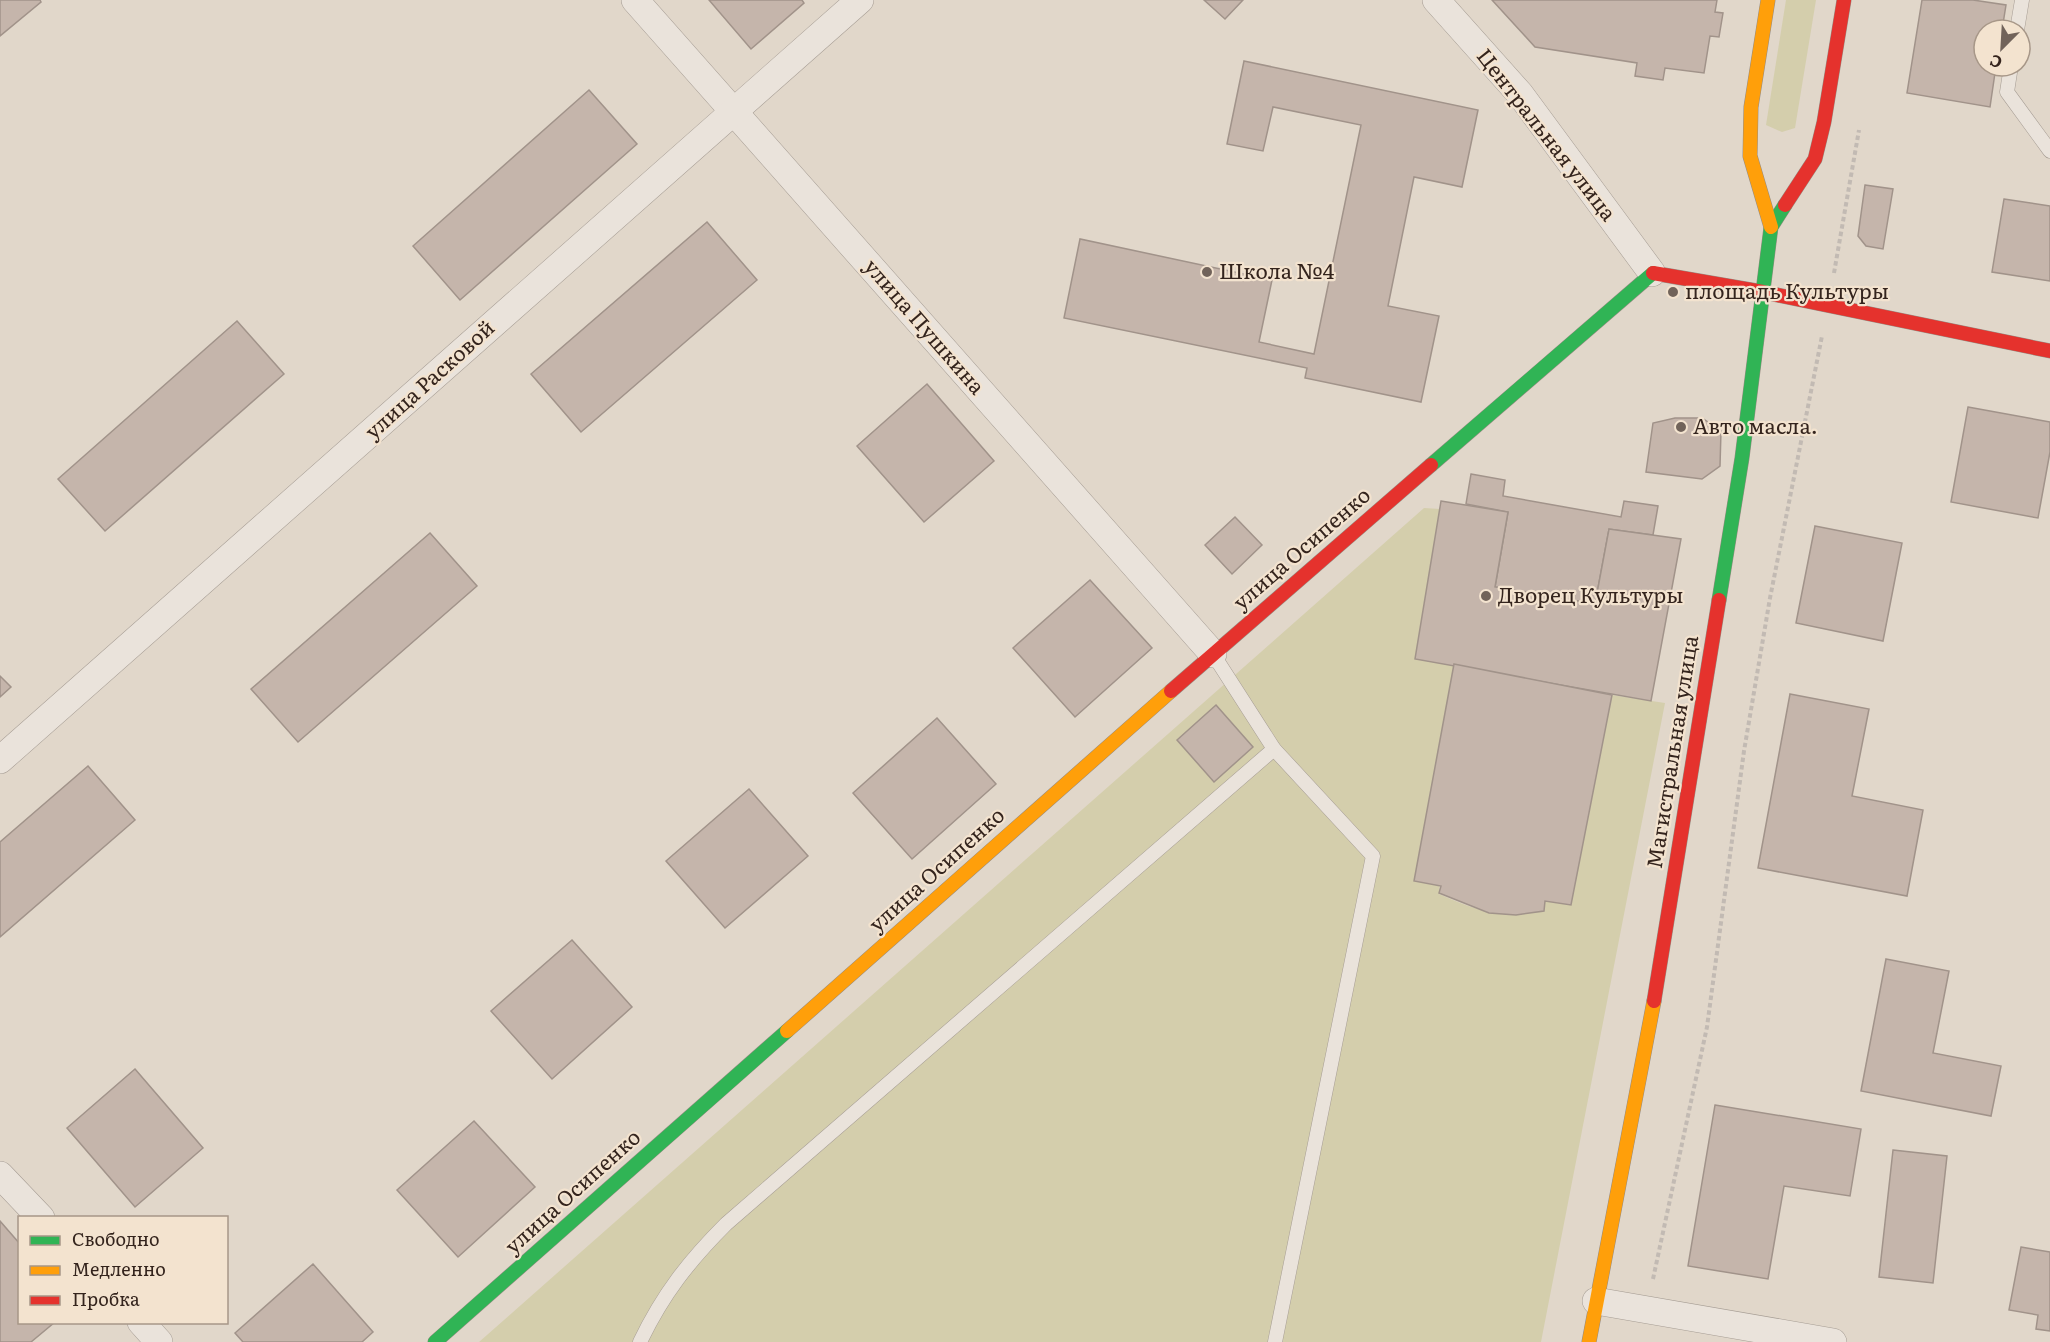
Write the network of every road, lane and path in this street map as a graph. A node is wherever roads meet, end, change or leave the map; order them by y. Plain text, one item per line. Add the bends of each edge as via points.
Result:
1 (635, 0) edge
2 (860, 0) edge
3 (1436, 0) edge
4 (1768, 0) edge
5 (1844, 0) edge
6 (2022, 0) edge
7 (2019, 18) edge
8 (2009, 78) edge
9 (733, 111) junction
10 (1860, 127) dead end
11 (2050, 150) edge
12 (1771, 227) junction
13 (1652, 273) junction
14 (1763, 292) junction
15 (1828, 305) junction
16 (2050, 351) edge
17 (1212, 654) junction
18 (1274, 749) junction
19 (0, 760) edge
20 (0, 1174) edge
21 (39, 1216) edge
22 (1596, 1301) junction
23 (1646, 1310) junction
24 (142, 1324) edge
25 (159, 1342) edge
26 (435, 1342) edge
27 (640, 1342) edge
28 (1275, 1342) edge
29 (1588, 1342) edge
30 (1833, 1342) edge

1 - 9 street, улица Пушкина
2 - 9 street, улица Расковой
3 - 13 street, Центральная улица via 1520,94
4 - 12 street via 1749,156
5 - 12 street, Магистральная улица via 1815,159
6 - 7 lane
8 - 11 lane via 2007,92
9 - 17 street, улица Пушкина
9 - 19 street, улица Расковой
10 - 15 path
12 - 14 street, Магистральная улица
13 - 14 street
13 - 17 street, улица Осипенко
14 - 15 street
14 - 22 street, Магистральная улица via 1742,458 1648,1036
15 - 16 street
15 - 23 path via 1746,739 1707,1027
17 - 18 lane
17 - 26 street, улица Осипенко
18 - 27 lane via 726,1224 691,1259 661,1299
18 - 28 lane via 1373,856
20 - 21 street
22 - 23 street
22 - 29 street, Магистральная улица
23 - 30 street
24 - 25 street

